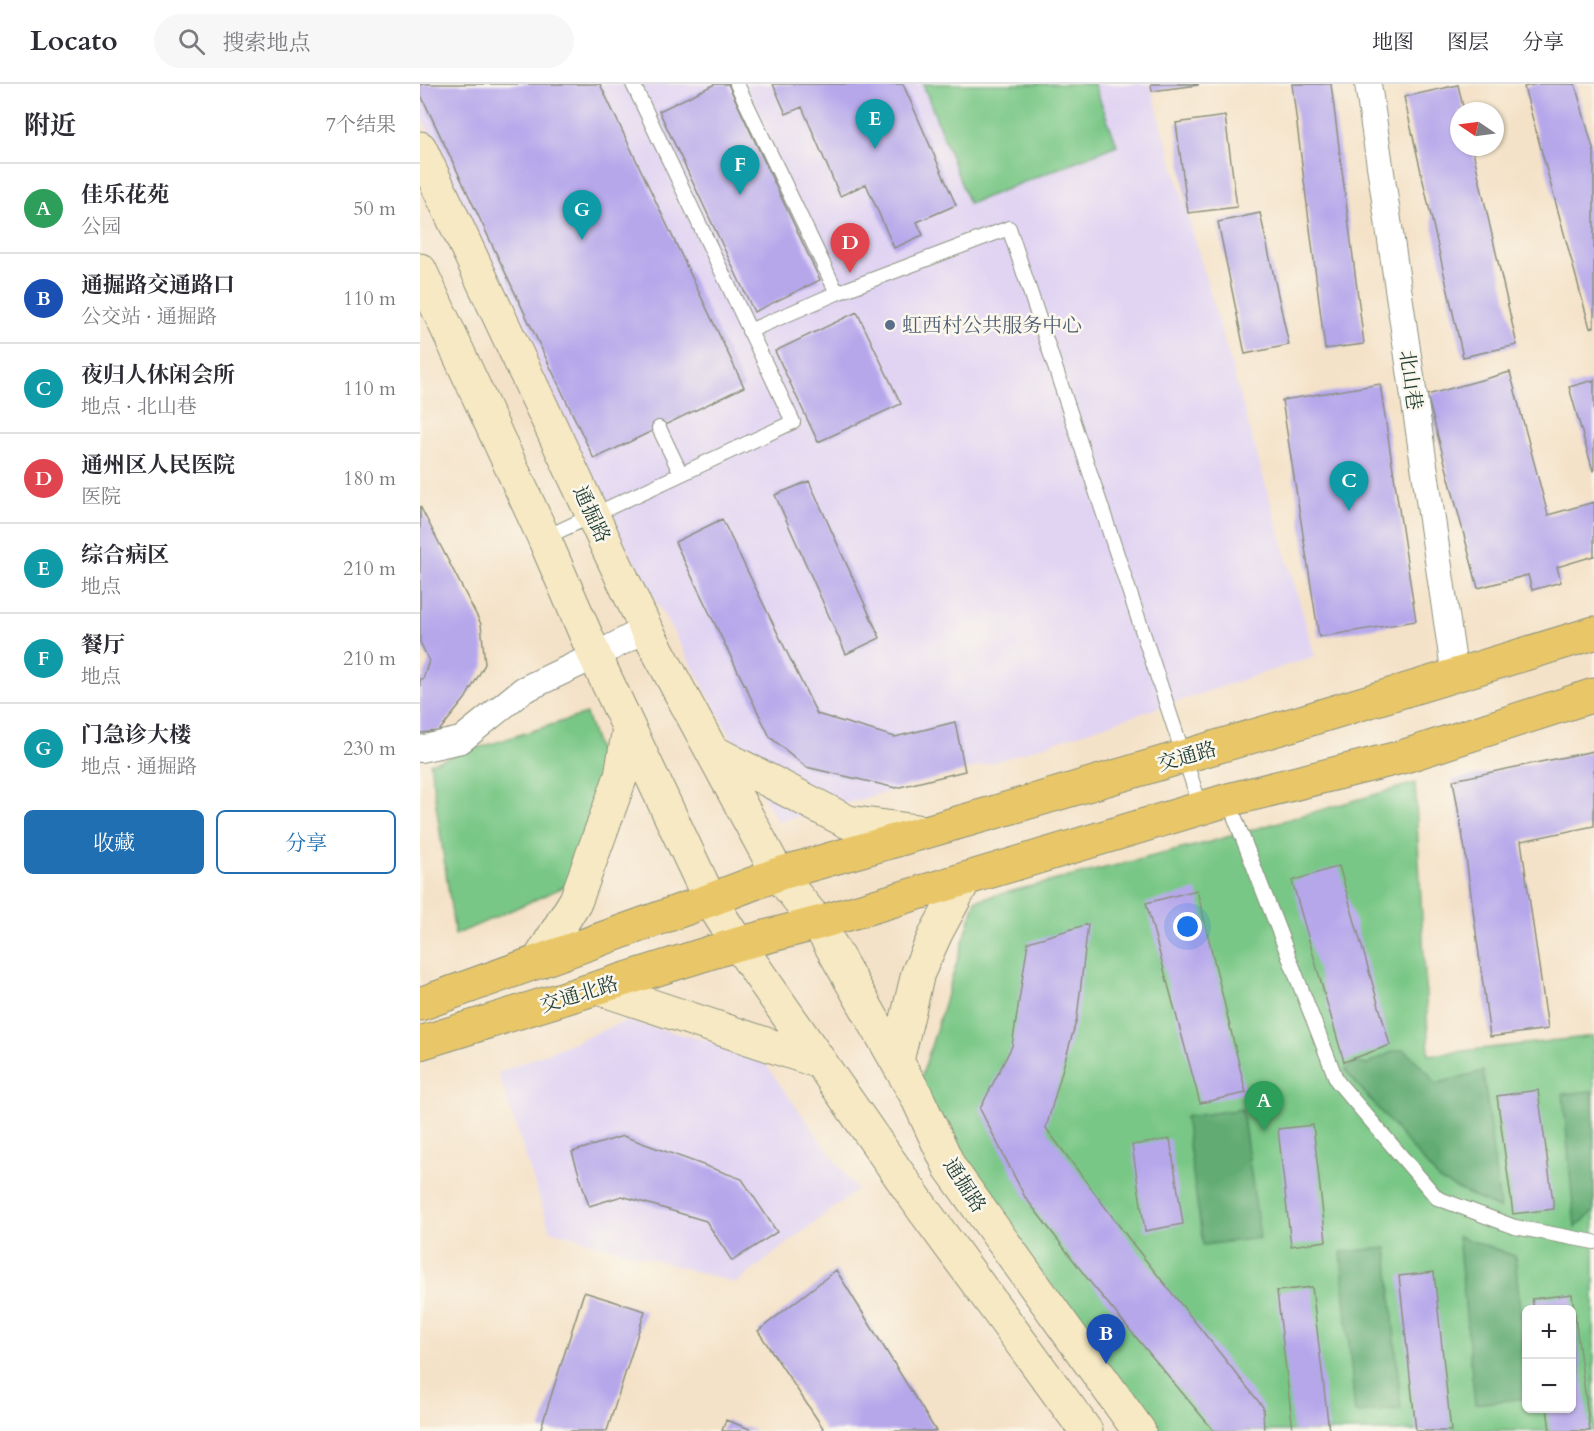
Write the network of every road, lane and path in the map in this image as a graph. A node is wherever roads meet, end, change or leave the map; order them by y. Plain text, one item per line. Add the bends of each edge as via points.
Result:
1 (633, 84) edge
2 (737, 84) edge
3 (1368, 84) edge
4 (420, 148) edge
5 (420, 270) edge
6 (837, 292) junction
7 (749, 331) junction
8 (658, 428) dead end
9 (681, 474) junction
10 (544, 538) junction
11 (646, 629) junction
12 (1594, 633) edge
13 (595, 656) junction
14 (1455, 676) junction
15 (1594, 695) edge
16 (629, 728) junction
17 (420, 749) edge
18 (712, 751) junction
19 (1215, 804) junction
20 (925, 832) junction
21 (778, 874) junction
22 (965, 879) junction
23 (710, 900) junction
24 (818, 923) junction
25 (738, 944) junction
26 (538, 962) junction
27 (598, 988) junction
28 (420, 1004) edge
29 (420, 1043) edge
30 (897, 1061) junction
31 (820, 1062) junction
32 (1594, 1242) edge
33 (1086, 1431) edge
34 (1139, 1431) edge

1 - 7 lane
2 - 6 lane
3 - 14 street, 北山巷
4 - 11 main road, 通掘路
5 - 10 main road
6 - 7 lane
6 - 19 lane via 1009,228
7 - 9 lane via 793,422
8 - 9 lane
9 - 10 lane
10 - 13 main road
11 - 13 street
11 - 18 main road, 通掘路
12 - 14 main road, 交通路
13 - 16 main road
13 - 17 street via 523,690 461,740
14 - 20 main road, 交通路
15 - 19 main road via 1402,757
16 - 23 main road
16 - 26 main road via 621,776 576,900
18 - 20 main road via 848,822
18 - 21 main road, 通掘路
19 - 22 main road
19 - 32 lane via 1337,1081 1437,1198 1515,1227
20 - 21 main road, 交通路
21 - 23 main road, 交通路
21 - 24 main road, 通掘路
22 - 24 main road
22 - 30 main road via 918,973
23 - 25 main road
23 - 26 main road
24 - 25 main road, 交通北路
24 - 30 main road, 通掘路
25 - 27 main road, 交通北路
25 - 31 main road
26 - 28 main road
27 - 29 main road, 交通北路
27 - 31 main road
30 - 34 main road, 通掘路 via 950,1168
31 - 33 main road

